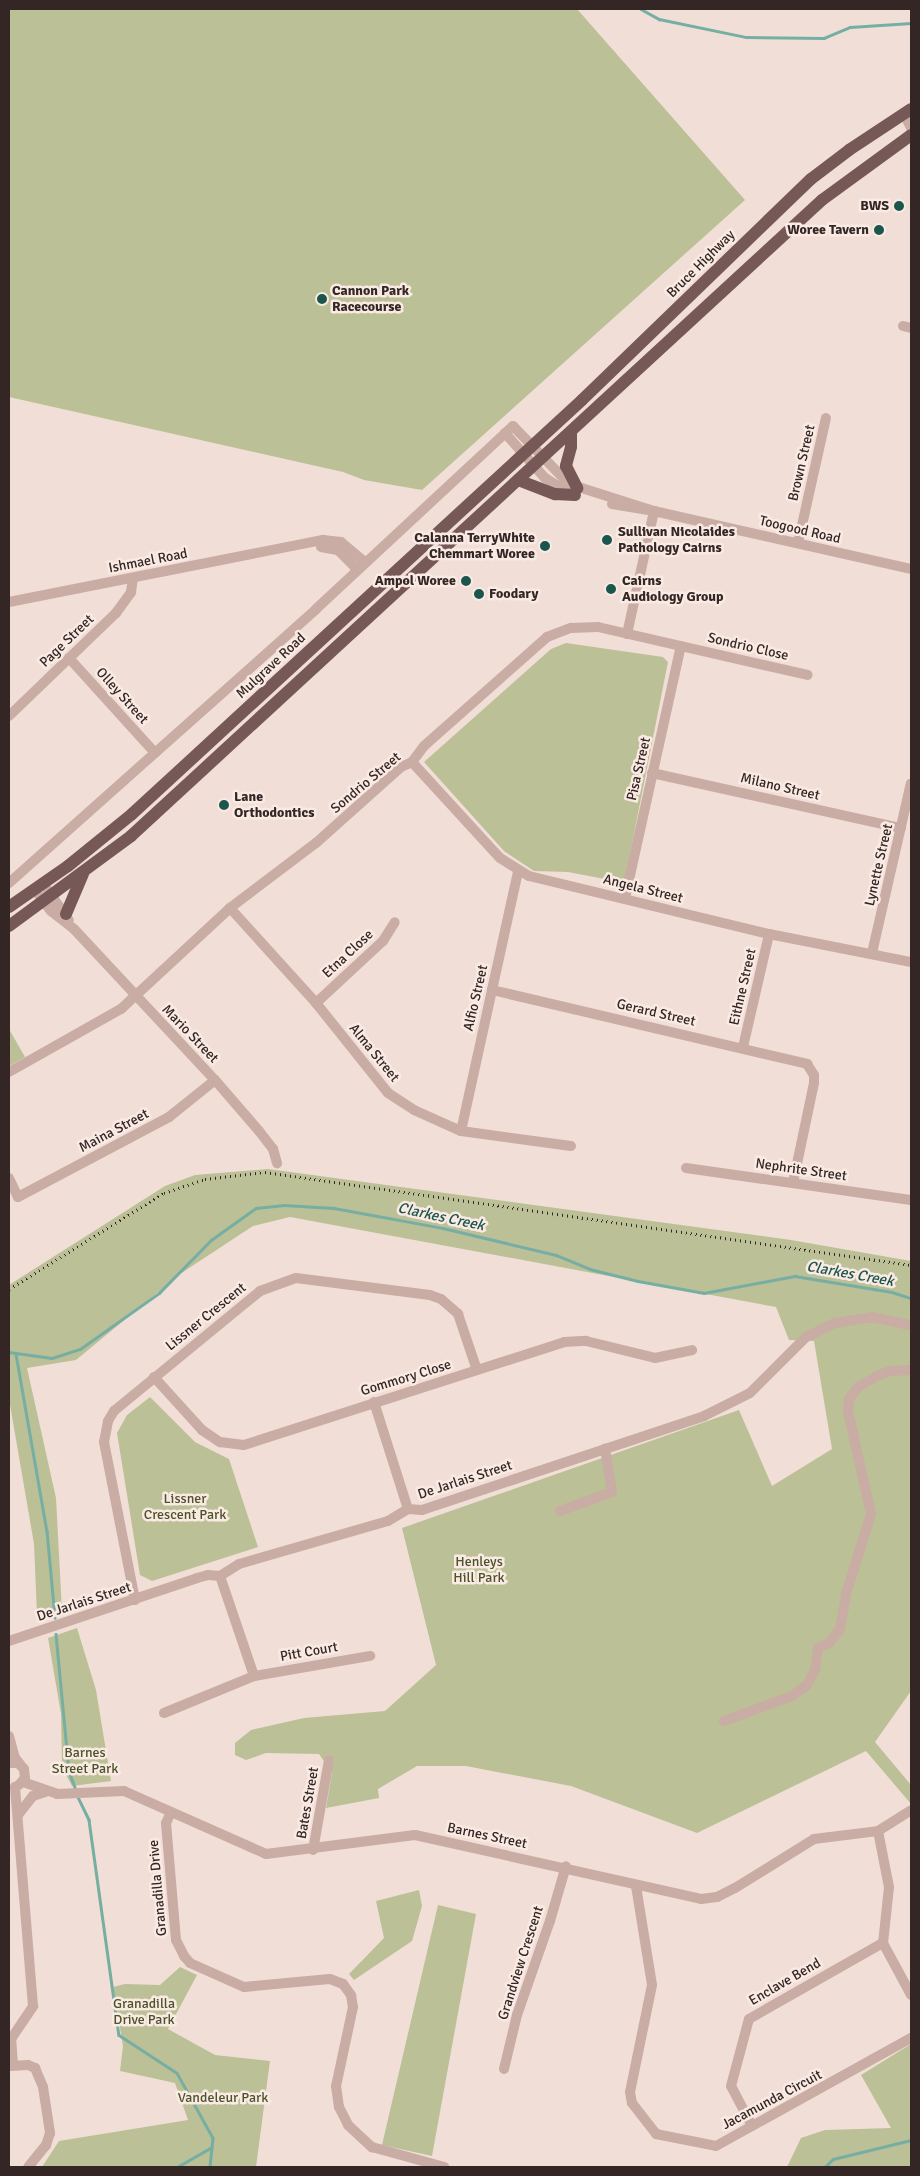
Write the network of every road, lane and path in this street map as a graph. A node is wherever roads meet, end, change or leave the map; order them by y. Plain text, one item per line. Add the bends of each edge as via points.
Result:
1 (908, 112) edge
2 (911, 128) edge
3 (911, 135) edge
4 (826, 418) dead end
5 (571, 432) junction
6 (505, 433) junction
7 (528, 450) junction
8 (538, 462) junction
9 (518, 480) junction
10 (576, 491) junction
11 (654, 511) junction
12 (798, 543) junction
13 (360, 565) junction
14 (911, 569) edge
15 (134, 578) junction
16 (9, 602) edge
17 (627, 634) junction
18 (681, 646) junction
19 (69, 658) junction
20 (808, 675) dead end
21 (9, 716) edge
22 (155, 753) junction
23 (412, 762) junction
24 (652, 772) junction
25 (911, 783) edge
26 (901, 828) junction
27 (518, 872) junction
28 (82, 874) junction
29 (9, 883) edge
30 (39, 887) junction
31 (625, 898) junction
32 (48, 900) junction
33 (9, 907) edge
34 (230, 908) junction
35 (66, 914) junction
36 (395, 922) dead end
37 (9, 926) edge
38 (74, 930) junction
39 (769, 934) junction
40 (872, 953) junction
41 (911, 962) edge
42 (492, 990) junction
43 (136, 996) junction
44 (316, 1002) junction
45 (743, 1047) junction
46 (9, 1072) edge
47 (215, 1080) junction
48 (461, 1131) junction
49 (571, 1146) dead end
50 (277, 1163) dead end
51 (686, 1168) dead end
52 (9, 1178) edge
53 (793, 1182) junction
54 (911, 1197) edge
55 (911, 1325) edge
56 (692, 1350) dead end
57 (477, 1370) junction
58 (911, 1370) edge
59 (154, 1377) junction
60 (374, 1402) junction
61 (605, 1449) junction
62 (408, 1509) junction
63 (560, 1511) dead end
64 (220, 1576) junction
65 (135, 1600) junction
66 (9, 1641) edge
67 (370, 1656) dead end
68 (254, 1676) junction
69 (164, 1713) dead end
70 (724, 1721) dead end
71 (9, 1736) edge
72 (329, 1760) dead end
73 (9, 1763) edge
74 (20, 1764) junction
75 (16, 1785) edge
76 (45, 1792) junction
77 (911, 1810) edge
78 (171, 1812) junction
79 (18, 1815) junction
80 (878, 1832) junction
81 (314, 1850) junction
82 (566, 1866) junction
83 (636, 1886) junction
84 (883, 1943) junction
85 (911, 1995) edge
86 (911, 2038) edge
87 (11, 2066) edge
88 (504, 2069) dead end
89 (752, 2126) junction
90 (28, 2167) edge
91 (444, 2167) edge

1 - 2 street
1 - 7 main road, Bruce Highway via 848,150 804,185
3 - 5 main road via 828,196
4 - 12 street, Brown Street
5 - 8 main road
5 - 10 main road via 566,466
6 - 7 street
6 - 7 street, Mulgrave Road via 513,426
6 - 13 street, Mulgrave Road
7 - 8 street, Toogood Road
7 - 30 main road, Mulgrave Road via 125,820
8 - 9 main road
8 - 10 street, Toogood Road
9 - 10 main road via 555,494
9 - 28 main road via 163,807
10 - 11 street, Toogood Road
11 - 12 street, Toogood Road
11 - 17 street
12 - 14 street, Toogood Road
13 - 15 street, Ishmael Road via 332,546 293,548
13 - 22 street, Mulgrave Road
15 - 16 street, Ishmael Road
15 - 19 street, Page Street via 131,592 122,606
17 - 18 street, Sondrio Street
17 - 23 street, Sondrio Street via 580,627 547,637 424,746
18 - 20 street, Sondrio Close
18 - 24 street, Pisa Street
19 - 21 street, Page Street
19 - 22 street, Olley Street
22 - 29 street, Mulgrave Road
23 - 27 street, Angela Street via 500,858
23 - 34 street, Sondrio Street via 402,767 316,843
24 - 26 street, Milano Street
24 - 31 street, Pisa Street
25 - 26 street, Lynette Street
26 - 40 street, Lynette Street
27 - 31 street, Angela Street
27 - 42 street, Alfio Street
28 - 32 main road
28 - 35 main road
30 - 32 street, Mario Street
30 - 33 main road, Mulgrave Road
31 - 39 street, Angela Street
32 - 35 street, Mario Street
32 - 37 main road
32 - 38 street, Mario Street
34 - 43 street, Sondrio Street
34 - 44 street, Alma Street
35 - 38 street, Mario Street
36 - 44 street, Etna Close via 383,941
38 - 43 street, Mario Street
39 - 40 street, Angela Street
39 - 45 street, Eithne Street
40 - 41 street, Angela Street
42 - 45 street, Gerard Street
42 - 48 street, Alfio Street
43 - 46 street, Sondrio Street via 110,1017
43 - 47 street, Mario Street
44 - 48 street, Alma Street via 388,1093 414,1110
45 - 53 street, Gerard Street via 801,1061 811,1069 814,1083
47 - 50 street, Mario Street via 260,1131 273,1149
47 - 52 street, Maina Street via 169,1117 18,1197
48 - 49 street, Alma Street
51 - 53 street, Nephrite Street
53 - 54 street, Nephrite Street
55 - 61 street, De Jarlais Street via 872,1317 835,1323 801,1342 761,1384 738,1400 704,1416
56 - 57 street, Gommory Close via 655,1358 575,1341
57 - 59 street, Lissner Crescent via 458,1314 441,1299 296,1278 260,1292
57 - 60 street, Gommory Close
58 - 70 street via 879,1375 858,1387 849,1399 848,1411 871,1514 846,1594 840,1629 830,1643 818,1648 815,1670 807,1686 792,1696
59 - 60 street, Gommory Close via 202,1430 220,1442 244,1445
59 - 65 street, Lissner Crescent via 114,1411 104,1442
60 - 62 street
61 - 62 street, De Jarlais Street via 422,1510
61 - 63 street via 612,1492
62 - 64 street, De Jarlais Street via 388,1521 239,1564
64 - 65 street, De Jarlais Street via 208,1574
64 - 68 street
65 - 66 street, De Jarlais Street
67 - 68 street, Pitt Court
68 - 69 street, Pitt Court
71 - 74 street via 14,1758
72 - 81 street, Bates Street
73 - 74 street
74 - 75 street via 25,1774
75 - 76 street, Barnes Street
75 - 79 street
76 - 78 street, Barnes Street via 65,1795 124,1791
76 - 79 street via 33,1796
77 - 80 street, Barnes Street
78 - 81 street, Barnes Street via 266,1854
78 - 91 street, Granadilla Drive via 166,1823 176,1940 190,1963 244,1987 330,1979 342,1984 351,1995 353,2006 336,2086 348,2125 372,2147
79 - 87 street via 33,2006 11,2039
80 - 83 street, Barnes Street via 814,1839 717,1896 686,1898
80 - 84 street via 889,1888
81 - 82 street, Barnes Street via 416,1835
82 - 83 street, Barnes Street
82 - 88 street, Grandview Crescent via 517,2015
83 - 89 street, Jacamunda Circuit via 652,1985 630,2092 632,2103 656,2134 716,2146
84 - 85 street
84 - 89 street, Enclave Bend via 748,2019 731,2086
86 - 89 street, Jacamunda Circuit
87 - 90 street via 35,2068 41,2078 50,2133 46,2145

